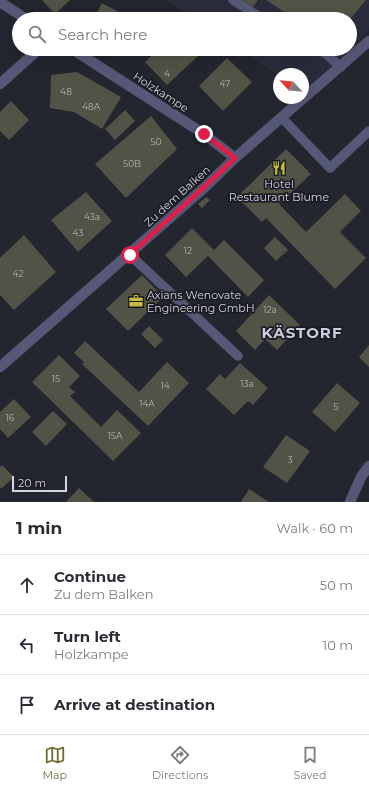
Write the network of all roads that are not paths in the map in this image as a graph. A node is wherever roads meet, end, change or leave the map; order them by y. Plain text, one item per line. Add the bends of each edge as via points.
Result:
1 (233, 0) edge
2 (0, 2) edge
3 (15, 12) edge
4 (252, 12) edge
5 (369, 41) edge
6 (357, 52) edge
7 (31, 56) edge
8 (83, 56) edge
9 (328, 56) edge
10 (353, 56) edge
11 (341, 67) junction
12 (0, 84) edge
13 (282, 118) junction
14 (369, 131) edge
15 (235, 158) junction
16 (130, 255) junction
17 (238, 356) dead end
18 (0, 367) edge
19 (369, 466) edge
20 (350, 502) edge

1 - 4 lane
2 - 3 street
5 - 6 street, Zu dem Balken
7 - 12 street
8 - 15 street, Holzkampe via 204,134
9 - 11 lane
10 - 11 street, Zu dem Balken
11 - 13 street, Zu dem Balken
13 - 14 lane via 330,168
13 - 15 street, Zu dem Balken
15 - 16 street, Zu dem Balken
16 - 17 lane
16 - 18 street, Zu dem Balken
19 - 20 street

